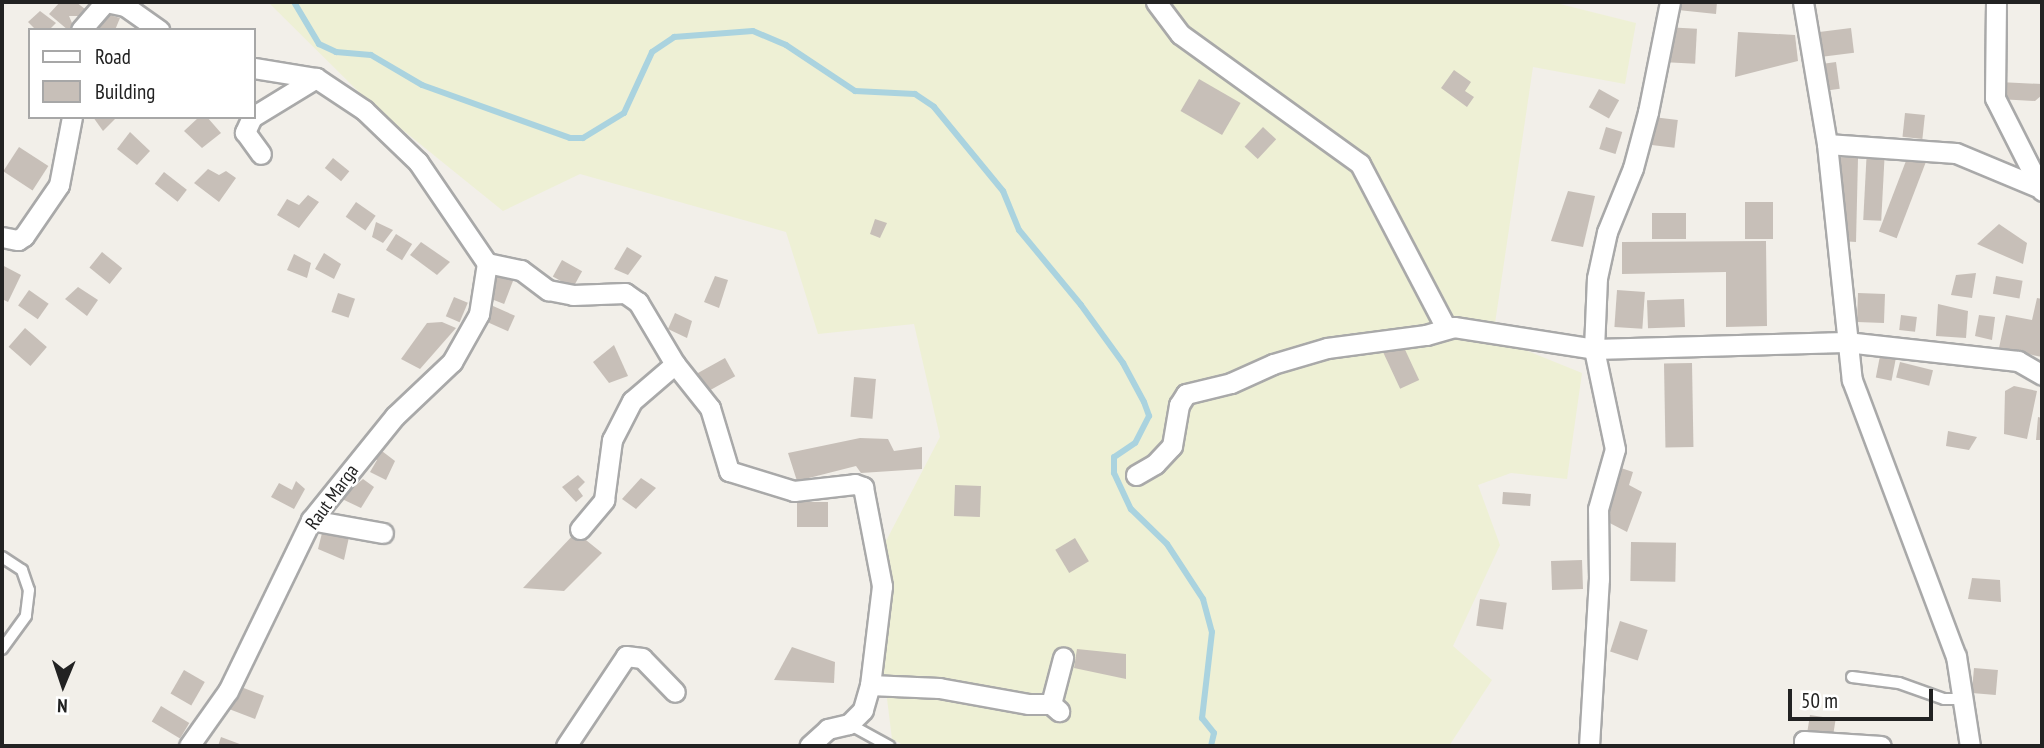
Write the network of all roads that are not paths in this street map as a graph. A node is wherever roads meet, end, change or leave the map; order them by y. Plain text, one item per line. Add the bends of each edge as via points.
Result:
1 (106, 2) edge
2 (1156, 2) edge
3 (1670, 2) edge
4 (1803, 2) edge
5 (1996, 2) edge
6 (83, 28) edge
7 (156, 28) edge
8 (256, 68) edge
9 (316, 78) junction
10 (256, 115) edge
11 (72, 119) edge
12 (252, 119) edge
13 (1827, 144) junction
14 (261, 154) dead end
15 (2041, 190) edge
16 (2, 237) edge
17 (486, 263) junction
18 (1446, 328) junction
19 (1846, 342) junction
20 (1594, 349) junction
21 (675, 364) junction
22 (2042, 375) edge
23 (1136, 475) dead end
24 (312, 520) junction
25 (580, 529) dead end
26 (383, 533) dead end
27 (2, 557) edge
28 (2, 649) edge
29 (1063, 658) dead end
30 (1853, 677) dead end
31 (870, 685) junction
32 (675, 692) dead end
33 (1965, 699) junction
34 (849, 724) junction
35 (189, 746) edge
36 (566, 746) edge
37 (809, 746) edge
38 (890, 746) edge
39 (1589, 746) edge
40 (1804, 746) edge
41 (1881, 746) edge
42 (1970, 746) edge

1 - 6 street
1 - 7 street via 125,6
2 - 18 street via 1180,34 1360,164
3 - 20 street via 1633,168 1607,232 1598,278
4 - 13 street
5 - 15 street via 1995,98 2021,142
8 - 9 street
9 - 10 street
9 - 17 street via 395,137 418,162
11 - 16 street via 59,185 24,236 18,240
12 - 14 street via 245,132
13 - 15 street via 1955,153
13 - 19 street
17 - 21 street via 521,270 548,290 573,295 625,293 638,302
17 - 24 street, Raut Marga via 479,314 452,362 395,416
18 - 20 street
18 - 23 street via 1426,335 1327,348 1186,394 1179,405 1172,446
19 - 20 street
19 - 22 street via 2018,360
19 - 33 street via 1858,401 1944,621
20 - 39 street via 1615,449 1598,509 1599,579
21 - 25 street via 632,401 612,440 604,500
21 - 31 street via 710,408 729,471 794,491 863,487 882,586
24 - 26 street
24 - 35 street, Raut Marga via 228,691
27 - 28 lane via 22,570 29,590 26,616
29 - 31 street via 1055,708 939,688
30 - 33 lane via 1899,683 1944,699
31 - 34 street via 863,710
32 - 36 street via 642,658 626,656
33 - 42 street
34 - 37 street via 828,729
34 - 38 lane
40 - 41 street via 1804,741

